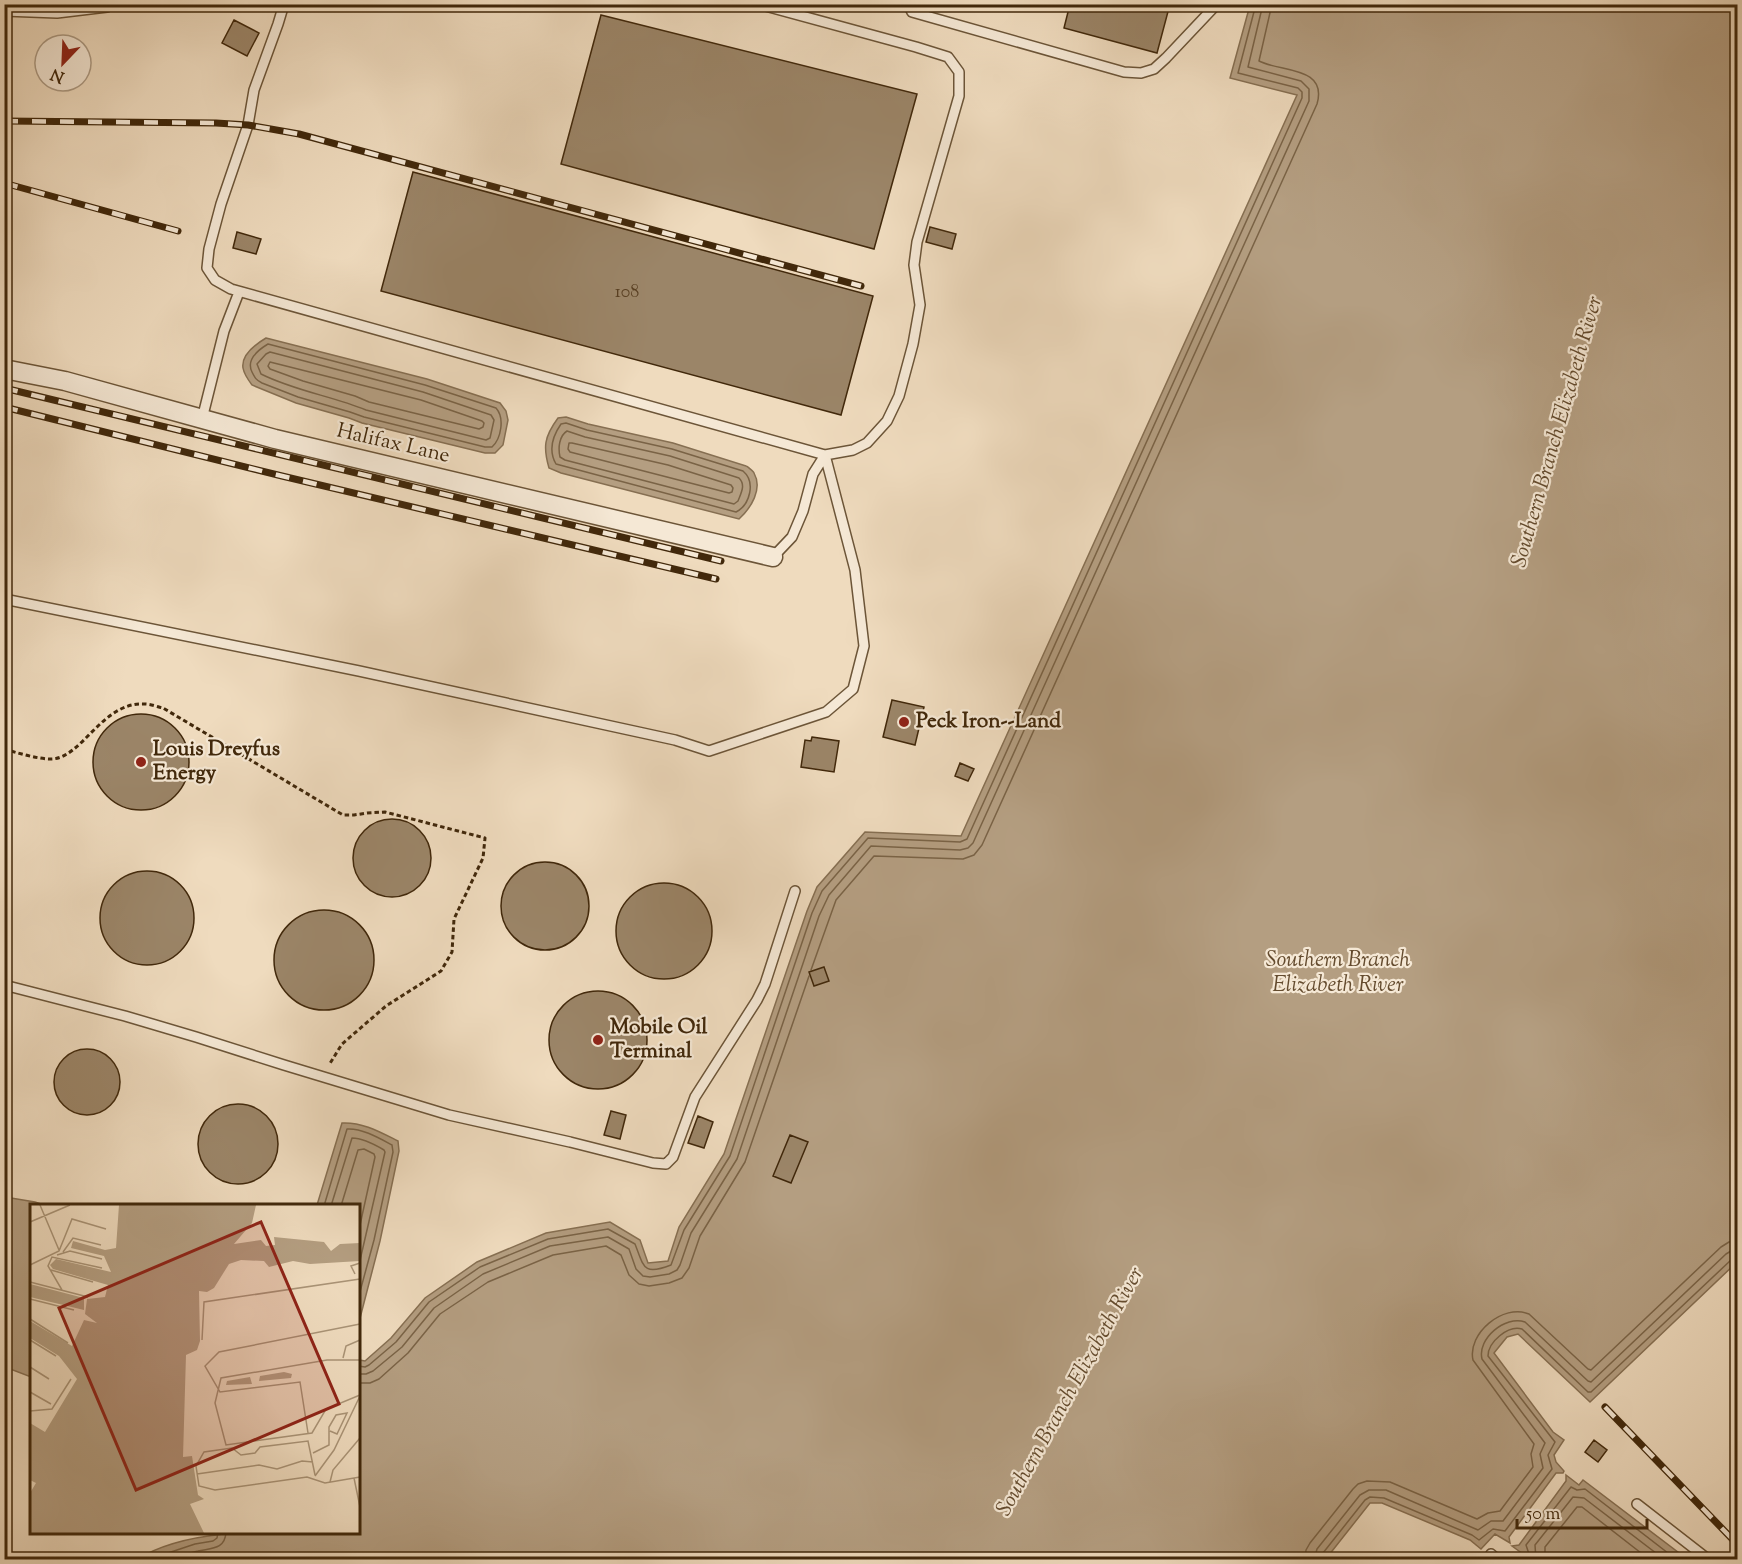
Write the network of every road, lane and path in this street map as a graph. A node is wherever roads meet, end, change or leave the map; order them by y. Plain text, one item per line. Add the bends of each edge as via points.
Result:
1 (110, 4) edge
2 (284, 4) edge
3 (758, 4) edge
4 (908, 4) edge
5 (1217, 4) edge
6 (4, 11) edge
7 (239, 292) junction
8 (4, 369) edge
9 (202, 419) junction
10 (825, 455) junction
11 (773, 557) joint
12 (4, 599) edge
13 (4, 749) edge
14 (795, 891) dead end
15 (4, 985) edge
16 (322, 1076) junction
17 (1637, 1504) dead end
18 (1709, 1560) edge

1 - 6 lane via 57,13
2 - 7 lane via 254,90 248,125 209,249 207,268 214,280
3 - 10 lane via 948,57 959,72 959,96 917,242 914,265 920,305 899,396 887,421 867,443
4 - 5 lane via 912,12 1124,72 1141,73 1154,69
7 - 9 lane via 224,331
7 - 10 lane
8 - 9 street, Halifax Lane via 65,381
9 - 11 street, Halifax Lane
10 - 11 lane via 813,474 792,537
10 - 12 lane via 855,570 864,646 853,689 826,712 709,751 675,740 359,671
13 - 16 path via 52,759 68,753 108,716 127,706 145,704 163,708 343,815 385,812 485,838 483,858 454,919 452,952 441,971 386,1006 342,1044
14 - 16 lane via 765,984 695,1097 673,1157 666,1164 449,1115
15 - 16 lane via 135,1019
17 - 18 lane

